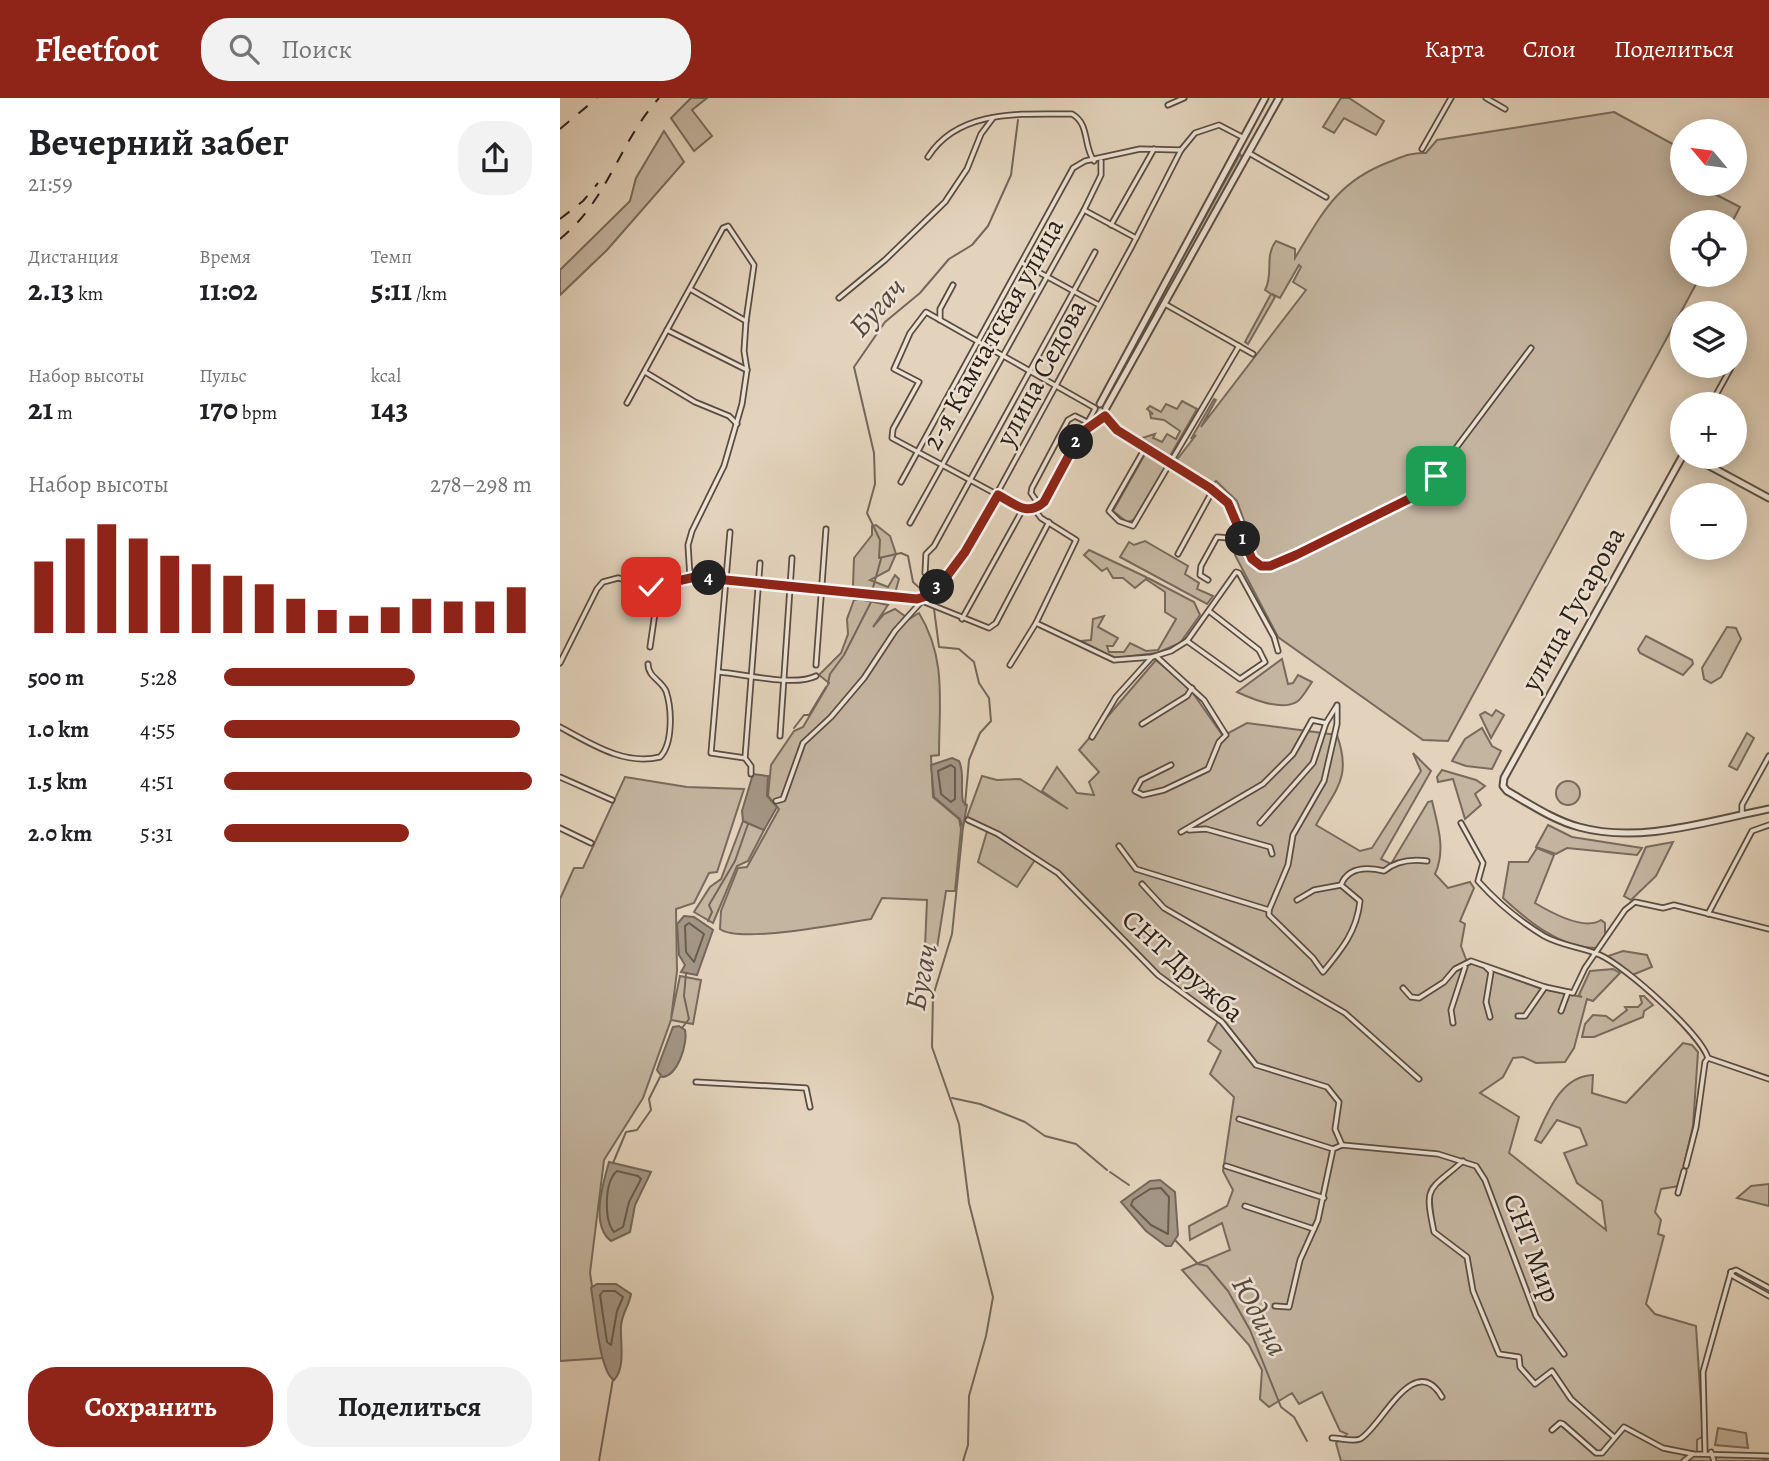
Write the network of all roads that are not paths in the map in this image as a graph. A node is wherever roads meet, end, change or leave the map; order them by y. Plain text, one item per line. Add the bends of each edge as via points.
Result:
1 (1184, 98) edge
2 (1265, 98) edge
3 (1279, 98) edge
4 (1451, 98) edge
5 (1486, 98) edge
6 (1168, 105) dead end
7 (1505, 108) dead end
8 (993, 118) junction
9 (1244, 138) junction
10 (1239, 147) junction
11 (1154, 149) junction
12 (1422, 149) dead end
13 (1181, 150) junction
14 (1249, 153) junction
15 (928, 157) dead end
16 (1101, 160) junction
17 (1094, 161) junction
18 (1326, 197) dead end
19 (1084, 210) junction
20 (1111, 225) junction
21 (1136, 238) junction
22 (1094, 252) dead end
23 (1022, 263) junction
24 (1045, 278) junction
25 (953, 285) dead end
26 (690, 289) junction
27 (1073, 292) junction
28 (839, 298) dead end
29 (1165, 304) junction
30 (1099, 305) junction
31 (940, 320) junction
32 (746, 321) junction
33 (667, 330) junction
34 (977, 342) junction
35 (1239, 346) junction
36 (1531, 348) dead end
37 (1254, 354) dead end
38 (1003, 357) junction
39 (747, 370) junction
40 (1030, 371) junction
41 (645, 372) junction
42 (1113, 376) junction
43 (1123, 382) junction
44 (1056, 386) junction
45 (627, 403) dead end
46 (1099, 408) junction
47 (1104, 416) junction
48 (1087, 422) junction
49 (737, 424) junction
50 (1081, 433) junction
51 (1145, 448) junction
52 (917, 452) junction
53 (1171, 463) junction
54 (943, 465) junction
55 (1675, 469) edge
56 (1715, 469) edge
57 (970, 480) junction
58 (901, 482) dead end
59 (1213, 490) junction
60 (998, 495) junction
61 (1769, 498) edge
62 (1040, 506) junction
63 (1023, 509) junction
64 (1035, 509) junction
65 (1049, 522) junction
66 (910, 523) dead end
67 (1238, 524) junction
68 (826, 529) dead end
69 (730, 532) dead end
70 (1178, 554) dead end
71 (792, 558) dead end
72 (760, 563) dead end
73 (690, 577) junction
74 (726, 580) junction
75 (1208, 580) dead end
76 (759, 582) junction
77 (666, 585) junction
78 (791, 585) junction
79 (939, 585) junction
80 (823, 588) junction
81 (927, 596) junction
82 (917, 599) junction
83 (922, 601) junction
84 (928, 603) junction
85 (1209, 611) junction
86 (962, 619) junction
87 (1037, 624) junction
88 (1187, 641) junction
89 (650, 648) dead end
90 (1278, 651) dead end
91 (1154, 656) junction
92 (560, 663) edge
93 (648, 664) dead end
94 (816, 665) dead end
95 (1010, 665) dead end
96 (719, 672) junction
97 (751, 675) junction
98 (816, 676) dead end
99 (783, 679) junction
100 (1192, 688) junction
101 (1326, 723) junction
102 (1142, 724) dead end
103 (560, 727) edge
104 (780, 736) dead end
105 (1092, 737) dead end
106 (1769, 756) edge
107 (745, 758) junction
108 (1171, 765) dead end
109 (751, 774) dead end
110 (560, 777) edge
111 (612, 800) dead end
112 (776, 801) dead end
113 (1769, 809) edge
114 (1742, 814) junction
115 (968, 820) dead end
116 (1261, 823) dead end
117 (1461, 823) dead end
118 (1769, 825) edge
119 (560, 828) edge
120 (1189, 830) junction
121 (1181, 832) dead end
122 (591, 843) dead end
123 (1119, 846) dead end
124 (1272, 855) dead end
125 (1427, 861) dead end
126 (1142, 884) dead end
127 (1341, 885) junction
128 (1297, 900) dead end
129 (1269, 910) junction
130 (1708, 914) junction
131 (1769, 929) edge
132 (1598, 954) junction
133 (1484, 965) junction
134 (1466, 966) junction
135 (1545, 987) junction
136 (1403, 988) dead end
137 (1568, 992) junction
138 (1561, 1011) dead end
139 (1518, 1016) dead end
140 (1490, 1017) dead end
141 (1453, 1023) dead end
142 (1708, 1058) junction
143 (1419, 1079) dead end
144 (1769, 1079) edge
145 (696, 1082) dead end
146 (810, 1107) dead end
147 (1239, 1119) dead end
148 (1342, 1144) junction
149 (1333, 1149) junction
150 (1463, 1161) junction
151 (1226, 1166) dead end
152 (1678, 1193) dead end
153 (1324, 1198) junction
154 (1245, 1206) dead end
155 (1314, 1229) junction
156 (1731, 1272) junction
157 (1769, 1288) edge
158 (1769, 1296) edge
159 (1275, 1306) dead end
160 (1564, 1354) dead end
161 (1442, 1397) dead end
162 (1552, 1430) dead end
163 (1614, 1437) junction
164 (1332, 1438) dead end
165 (1705, 1452) junction
166 (1711, 1452) junction
167 (1693, 1454) junction
168 (1769, 1456) edge
169 (1684, 1461) edge
170 (1714, 1461) edge

1 - 6 street
2 - 9 street
3 - 14 street
4 - 12 street
5 - 7 street
8 - 15 street via 950,131
8 - 17 street via 1072,114 1084,125
8 - 28 street via 945,202
9 - 10 street
9 - 13 street via 1219,125 1195,133
10 - 14 street
10 - 42 street
11 - 13 street
11 - 16 street
11 - 20 street
13 - 21 street, улица Седова
14 - 18 street
14 - 29 street
16 - 17 street
16 - 19 street, 2-я Камчатская улица via 1100,178
17 - 23 street via 1073,167
19 - 20 street
19 - 24 street, 2-я Камчатская улица
20 - 21 street
21 - 30 street, улица Седова
22 - 27 street
23 - 24 street
23 - 34 street
24 - 27 street
24 - 38 street, 2-я Камчатская улица
25 - 31 street via 940,309
26 - 32 street
26 - 32 street via 728,226 754,265
26 - 33 street
27 - 30 street
27 - 40 street
29 - 35 street
29 - 43 street
30 - 44 street, улица Седова
31 - 34 street
31 - 52 street via 923,313 894,368 919,382 892,433 894,440
32 - 39 street
33 - 39 street
33 - 41 street
34 - 38 street
34 - 52 street
35 - 37 street
35 - 53 street
36 - 67 street via 1423,492 1270,566 1252,559
38 - 40 street
38 - 54 street, 2-я Камчатская улица
39 - 49 street
40 - 44 street
40 - 57 street
41 - 45 street
41 - 49 street
42 - 43 street
42 - 46 street
43 - 46 street
44 - 46 street
44 - 60 street, улица Седова
46 - 47 street
46 - 47 street via 1097,416
46 - 48 street
47 - 50 street
47 - 51 street
48 - 50 street
48 - 62 street via 1075,416 1068,420 1032,488
49 - 73 street via 724,466 692,531
50 - 62 street
51 - 53 street
51 - 53 street via 1109,511 1119,521 1133,526
52 - 54 street
52 - 58 street
53 - 59 street
54 - 57 street
54 - 66 street, 2-я Камчатская улица
55 - 114 street, улица Гусарова via 1503,783 1507,791 1562,821 1613,833 1646,832
56 - 61 street
57 - 60 street
57 - 79 street via 926,554 925,573
59 - 67 street via 1228,503
59 - 70 street
60 - 63 street
60 - 79 street, улица Седова via 965,552
62 - 64 street
63 - 64 street
63 - 86 street
64 - 65 street
65 - 86 street via 996,623 985,628
65 - 87 street via 1076,540
67 - 75 street via 1229,538 1217,537 1201,566 1200,575
68 - 80 street
69 - 74 street
71 - 78 street
72 - 76 street
73 - 74 street
73 - 77 street
74 - 76 street
74 - 96 street
76 - 78 street
76 - 97 street
77 - 89 street via 656,607
77 - 92 street via 651,587 618,579 603,582
78 - 80 street
78 - 99 street
79 - 81 street, улица Седова
80 - 82 street
80 - 94 street
81 - 82 street, улица Седова
81 - 84 street
82 - 83 street
83 - 84 street
83 - 112 street via 895,631 864,678 803,743 783,799
84 - 86 street
85 - 88 street
85 - 88 street via 1266,660 1240,679
85 - 90 street via 1231,577 1239,573
87 - 91 street via 1114,660
87 - 95 street
88 - 91 street
91 - 100 street
91 - 105 street via 1116,697
93 - 103 street via 649,672 665,690 666,751 655,758 606,752
96 - 97 street
96 - 107 street via 711,753
97 - 99 street
97 - 107 street
98 - 99 street
99 - 104 street
100 - 102 street via 1187,696
100 - 108 street via 1226,735 1208,769 1164,790 1143,795 1135,791 1141,779
101 - 116 street via 1313,763
101 - 120 street via 1312,720 1293,754 1263,784
101 - 129 street via 1337,705 1324,781 1293,835 1288,865
106 - 114 street via 1744,801
107 - 109 street
110 - 111 street
113 - 114 street
115 - 148 street, СНТ Дружба via 1058,873 1158,975 1222,1022 1256,1065 1327,1087 1339,1102 1335,1129
117 - 132 street via 1483,863 1478,881 1488,891 1546,937
118 - 130 street via 1752,831
119 - 122 street
120 - 121 street
120 - 124 street via 1206,829 1269,847
123 - 129 street via 1136,869
125 - 127 street via 1393,864 1384,871 1354,870
126 - 143 street via 1164,908 1345,1013
127 - 128 street via 1314,890
127 - 129 street via 1360,905 1352,936 1323,972
130 - 131 street
130 - 132 street via 1674,905 1663,908 1632,903
132 - 137 street via 1585,968 1577,989
132 - 142 street via 1658,1000 1702,1045
133 - 134 street via 1471,961
133 - 135 street
133 - 140 street via 1491,972 1486,1002
134 - 136 street via 1455,969 1419,998 1410,997
134 - 141 street via 1451,1010
135 - 137 street
135 - 139 street via 1525,1016
137 - 138 street
142 - 144 street
142 - 152 street
145 - 146 street via 806,1088
147 - 149 street
148 - 149 street
148 - 150 street via 1427,1152
149 - 153 street
150 - 160 street, СНТ Мир via 1476,1166 1485,1181 1536,1316
150 - 163 street via 1427,1198 1434,1232 1467,1258 1473,1291 1499,1354 1519,1357 1520,1367 1535,1384 1552,1371 1572,1399
151 - 153 street
153 - 155 street
154 - 155 street
155 - 159 street via 1300,1260 1289,1307
156 - 157 street via 1736,1270
156 - 158 street
156 - 165 street via 1703,1371
161 - 164 street via 1424,1382 1392,1402 1363,1438
162 - 163 street via 1563,1424 1597,1453
163 - 167 street via 1624,1427 1663,1448
165 - 166 street
165 - 167 street
166 - 168 street
166 - 170 street
167 - 169 street

